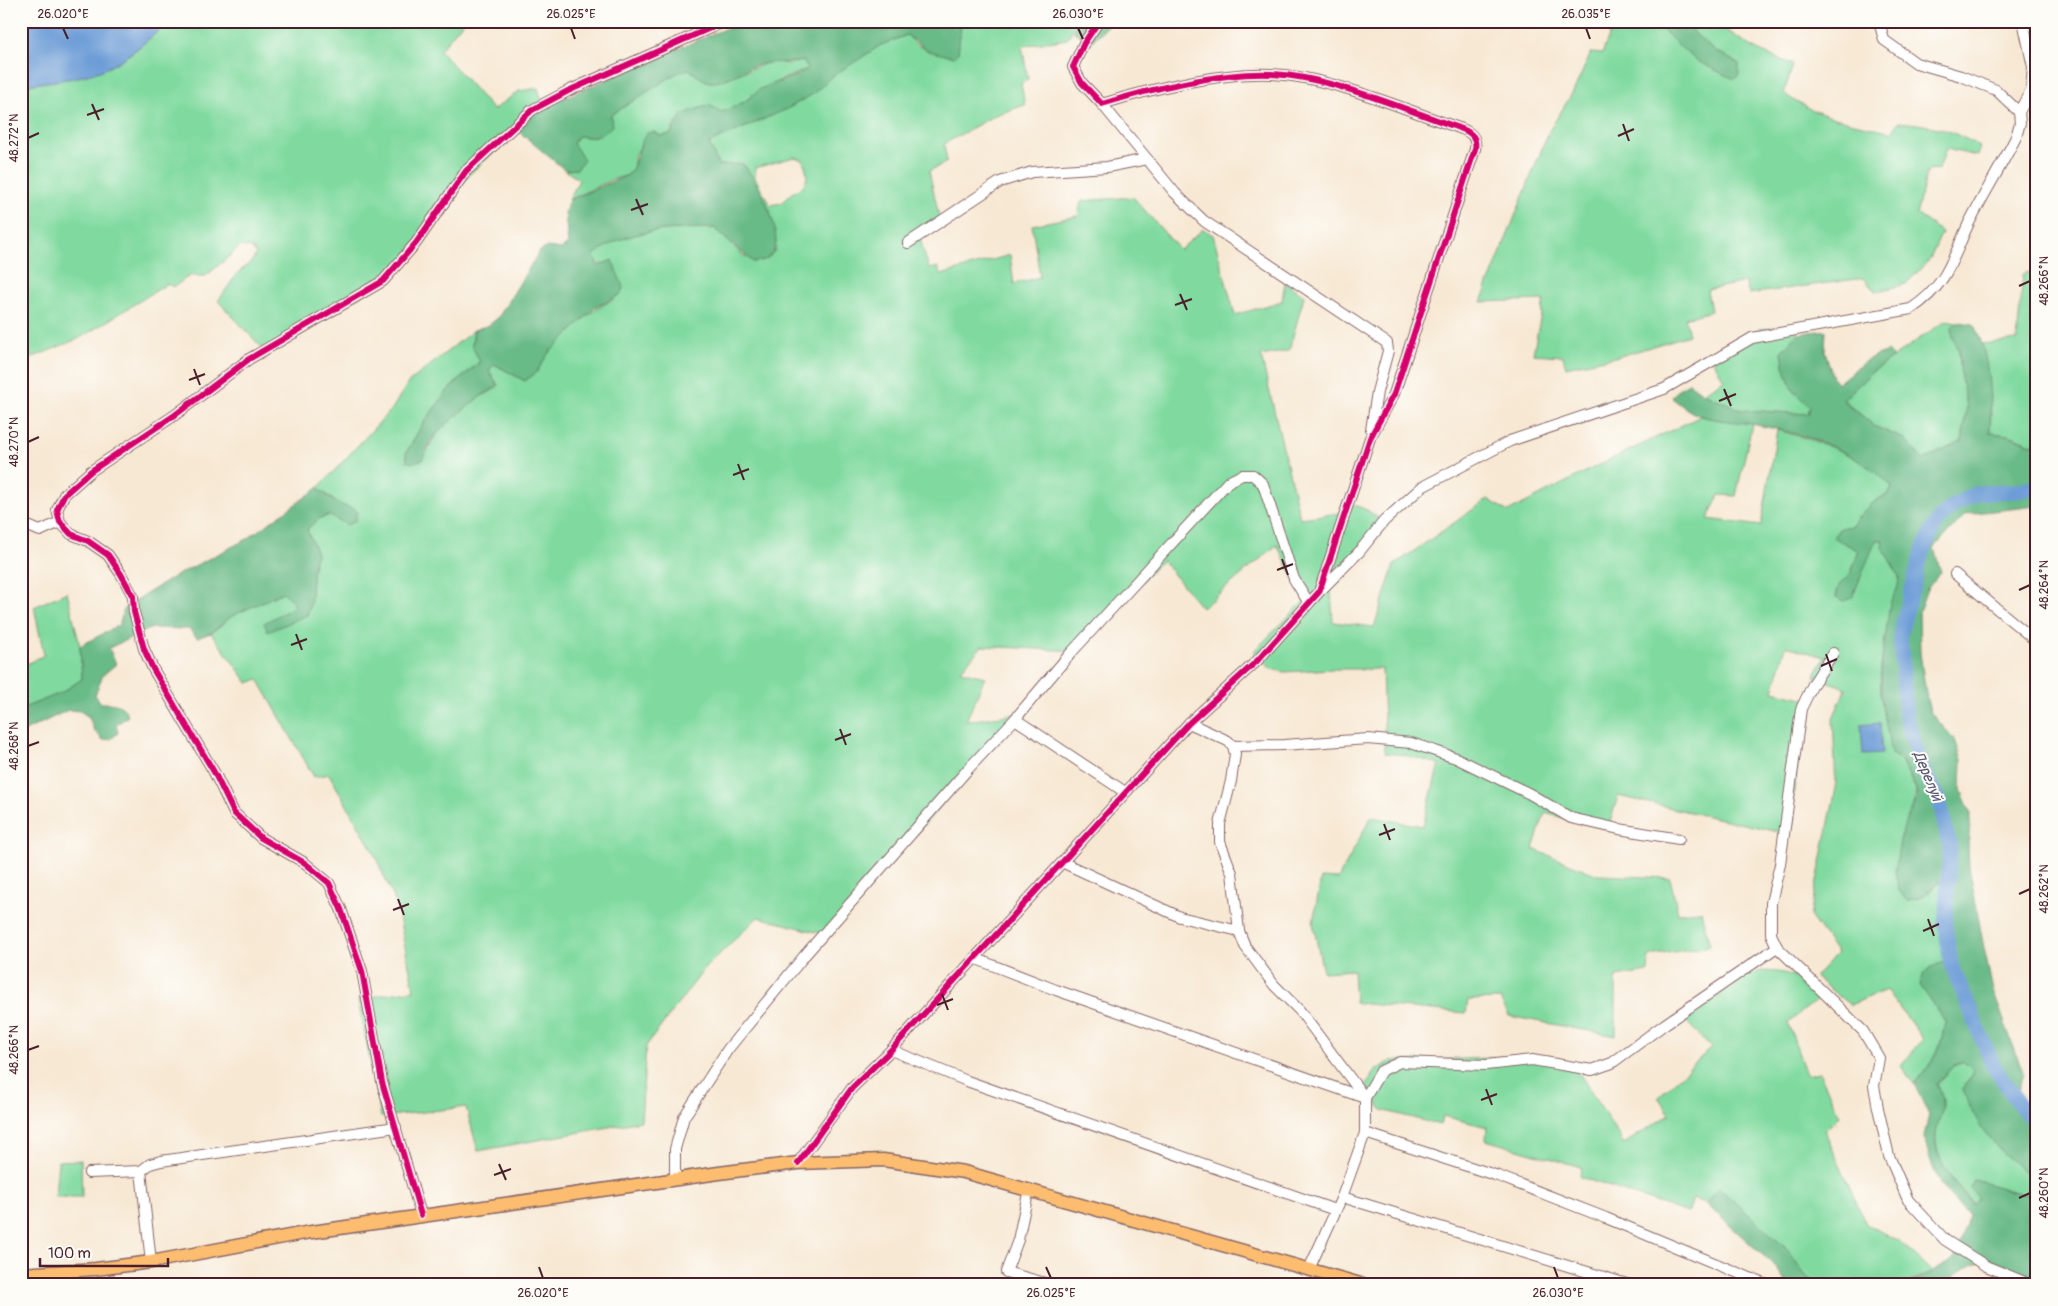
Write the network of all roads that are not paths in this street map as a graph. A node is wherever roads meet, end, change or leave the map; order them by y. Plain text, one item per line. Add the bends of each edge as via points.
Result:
1 (726, 21) edge
2 (1099, 21) edge
3 (1879, 21) edge
4 (2023, 21) edge
5 (1102, 104) junction
6 (2019, 112) junction
7 (1148, 159) junction
8 (908, 242) dead end
9 (1370, 438) junction
10 (60, 522) junction
11 (21, 523) edge
12 (1955, 574) dead end
13 (1319, 592) junction
14 (1309, 603) junction
15 (2037, 642) edge
16 (1833, 653) dead end
17 (1015, 719) junction
18 (1189, 723) junction
19 (1233, 746) junction
20 (1125, 792) junction
21 (1679, 839) dead end
22 (1064, 863) junction
23 (1239, 931) junction
24 (1777, 947) junction
25 (974, 958) junction
26 (890, 1050) junction
27 (1365, 1098) junction
28 (396, 1127) junction
29 (1365, 1133) junction
30 (798, 1163) junction
31 (141, 1171) junction
32 (89, 1173) dead end
33 (675, 1180) junction
34 (1029, 1190) junction
35 (1342, 1197) junction
36 (1335, 1210) junction
37 (421, 1215) junction
38 (151, 1262) junction
39 (1310, 1269) junction
40 (21, 1274) edge
41 (1052, 1285) edge
42 (1364, 1285) edge
43 (1630, 1285) edge
44 (1767, 1285) edge
45 (2032, 1285) edge

1 - 10 street via 532,110 466,171 416,243 383,281 249,359 176,415 91,471 64,495 57,510
2 - 5 street via 1073,67 1082,83
3 - 6 street via 1884,40 1916,62 1996,90
4 - 6 street via 2033,67 2031,90
5 - 7 street
5 - 9 street via 1143,91 1253,74 1273,74 1323,82 1473,135 1476,143 1470,167 1394,394
6 - 13 street via 2016,137 1946,276 1930,297 1911,309 1752,338 1664,389 1510,441 1470,460 1422,487 1384,521
7 - 8 street via 1107,167 1032,172 1000,182
7 - 9 street via 1175,193 1204,221 1387,343
9 - 13 street
10 - 11 street via 40,530
10 - 28 street via 70,534 88,541 108,555 121,574 133,596 144,649 153,669 214,772 234,813 260,838 305,863 329,882 362,971 382,1082
12 - 15 street
13 - 14 street
14 - 17 street via 1294,579 1263,484 1253,475 1242,475 1228,482 1131,586
14 - 18 street via 1257,661
16 - 24 street via 1801,709 1780,864 1771,903 1771,934
17 - 20 street
17 - 33 street via 804,955 728,1049 684,1117 675,1149
18 - 19 street
18 - 20 street
19 - 21 street via 1368,739 1411,743 1456,758 1571,818 1619,830
19 - 23 street via 1231,781 1220,824 1220,842 1232,873
20 - 22 street
22 - 23 street via 1180,917
22 - 25 street
23 - 27 street via 1252,957 1300,1011
24 - 27 street via 1612,1063 1592,1070 1532,1060 1486,1065 1400,1062 1381,1071
24 - 45 street via 1863,1031 1879,1058 1874,1086 1878,1108 1889,1156 1908,1200 1945,1240 1986,1266
25 - 26 street
25 - 27 street
26 - 30 street via 852,1088
26 - 36 street via 967,1081
27 - 29 street
28 - 31 street via 161,1161
28 - 37 street
29 - 35 street
29 - 44 street via 1516,1183
30 - 33 main road
30 - 34 main road via 902,1162 964,1172
31 - 32 street
31 - 38 street
33 - 37 main road
34 - 39 main road
34 - 41 street via 1018,1240 1006,1272
35 - 36 street
35 - 43 street
36 - 39 street
37 - 38 main road
38 - 40 main road
39 - 42 main road

